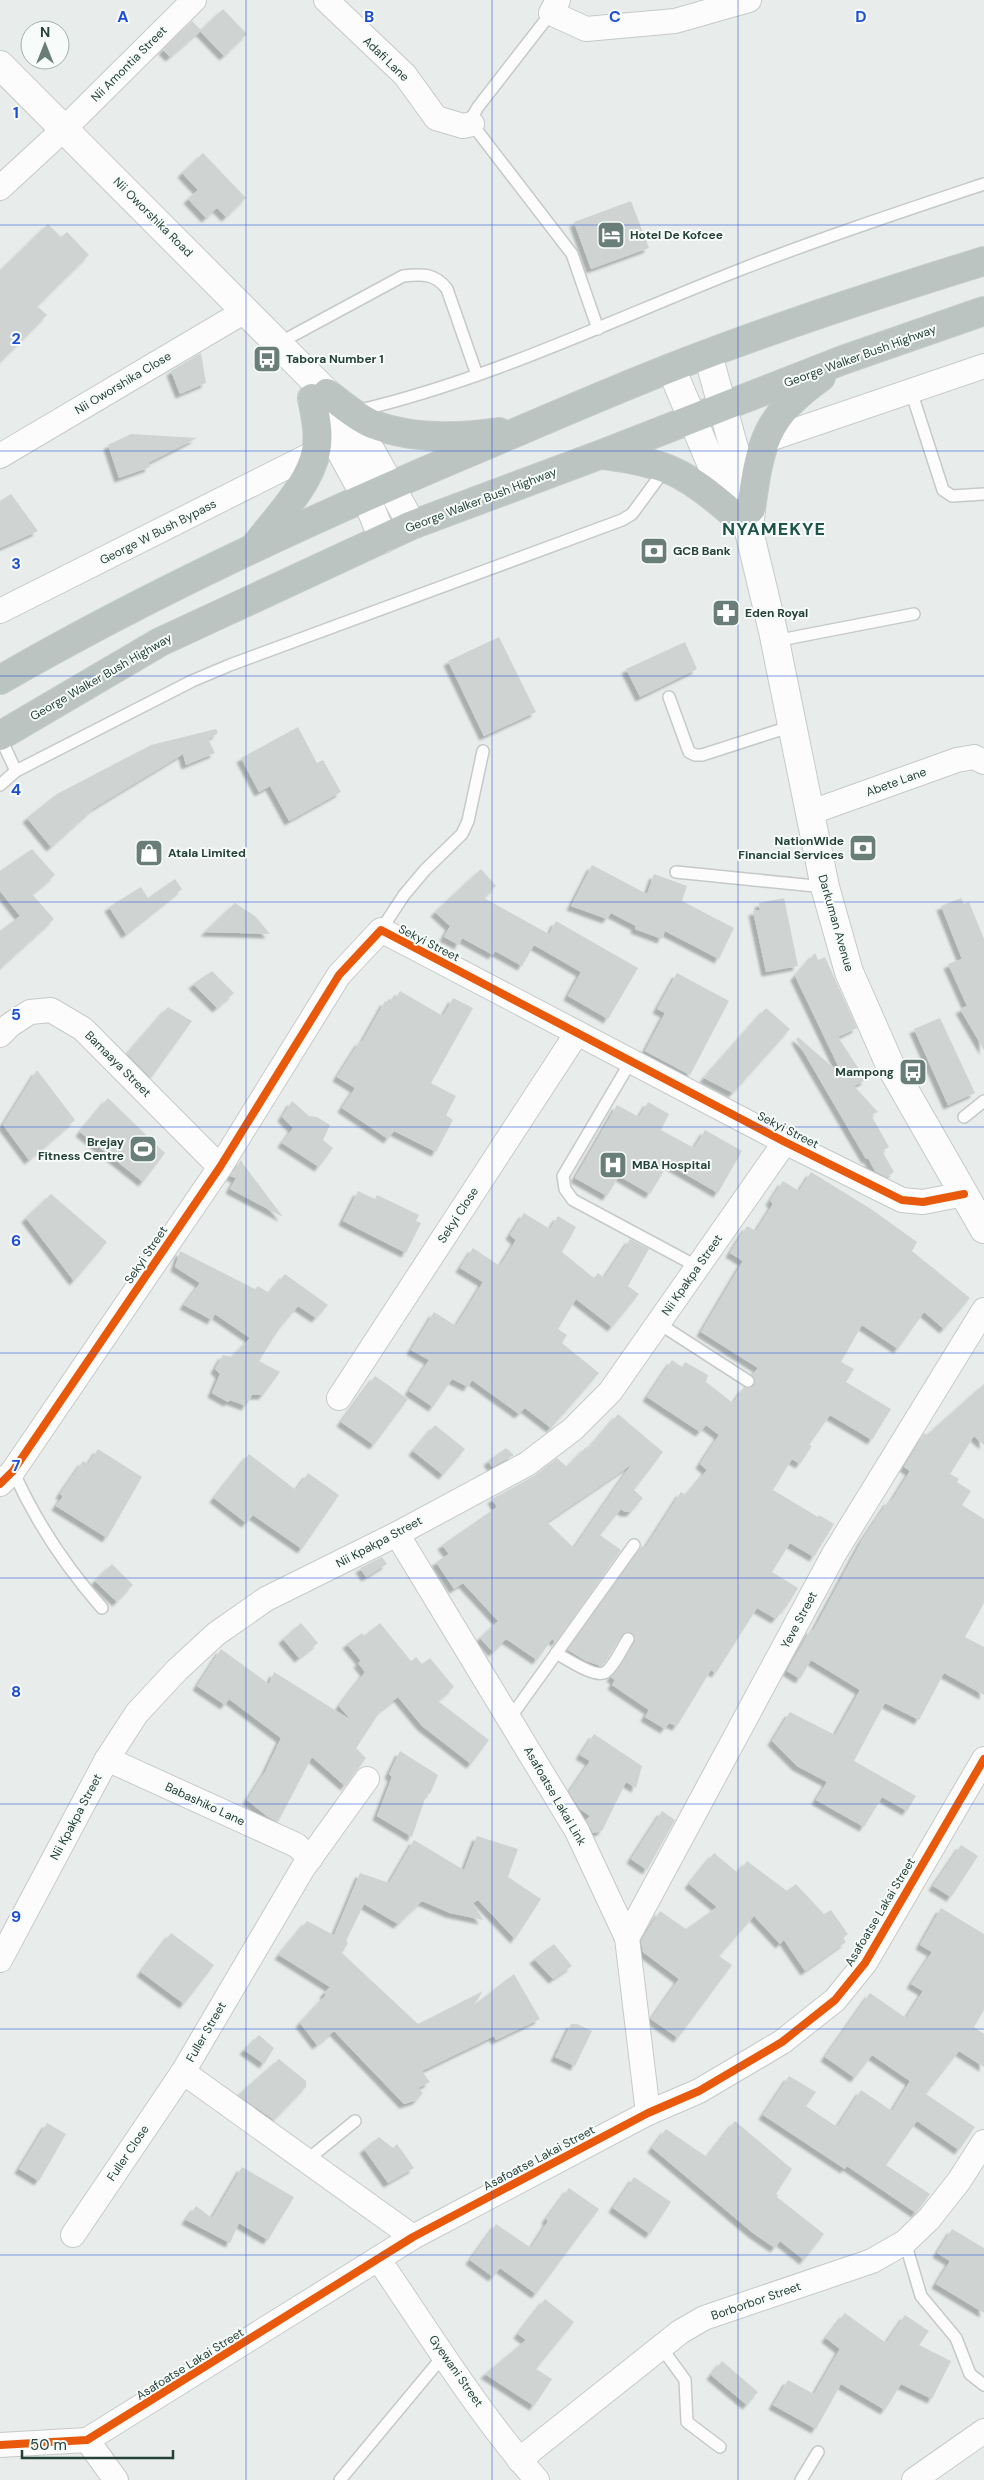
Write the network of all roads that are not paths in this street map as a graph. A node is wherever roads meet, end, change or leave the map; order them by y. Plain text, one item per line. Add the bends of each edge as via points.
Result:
1 (194, 0) edge
2 (326, 0) edge
3 (749, 0) edge
4 (554, 6) edge
5 (0, 65) edge
6 (472, 124) junction
7 (65, 128) junction
8 (984, 184) edge
9 (0, 188) edge
10 (984, 261) edge
11 (245, 310) junction
12 (984, 312) edge
13 (598, 329) junction
14 (278, 343) junction
15 (708, 355) junction
16 (843, 360) junction
17 (984, 366) edge
18 (671, 368) junction
19 (477, 375) junction
20 (911, 391) junction
21 (320, 396) junction
22 (724, 406) junction
23 (352, 412) junction
24 (692, 419) junction
25 (530, 427) junction
26 (764, 441) junction
27 (316, 452) junction
28 (602, 454) junction
29 (0, 456) edge
30 (666, 467) junction
31 (392, 486) junction
32 (984, 494) edge
33 (366, 497) junction
34 (744, 518) junction
35 (412, 525) junction
36 (383, 539) junction
37 (255, 546) junction
38 (0, 611) edge
39 (914, 614) dead end
40 (776, 641) junction
41 (0, 680) edge
42 (669, 697) dead end
43 (792, 726) junction
44 (0, 736) edge
45 (483, 752) dead end
46 (984, 762) edge
47 (16, 771) junction
48 (0, 785) edge
49 (809, 813) junction
50 (676, 872) dead end
51 (825, 887) junction
52 (381, 930) junction
53 (577, 1033) junction
54 (0, 1035) edge
55 (631, 1061) junction
56 (984, 1101) edge
57 (964, 1116) dead end
58 (785, 1142) junction
59 (220, 1167) junction
60 (964, 1194) junction
61 (984, 1229) edge
62 (698, 1267) junction
63 (984, 1310) edge
64 (658, 1323) junction
65 (748, 1382) dead end
66 (339, 1398) dead end
67 (7, 1477) edge
68 (397, 1534) junction
69 (634, 1545) dead end
70 (102, 1608) dead end
71 (628, 1639) dead end
72 (556, 1653) junction
73 (510, 1718) junction
74 (107, 1759) junction
75 (984, 1759) edge
76 (366, 1779) dead end
77 (307, 1854) junction
78 (627, 1938) junction
79 (0, 1960) edge
80 (183, 2072) junction
81 (648, 2113) junction
82 (355, 2121) dead end
83 (984, 2142) edge
84 (307, 2160) junction
85 (73, 2234) dead end
86 (413, 2237) junction
87 (905, 2242) junction
88 (379, 2260) junction
89 (661, 2348) junction
90 (444, 2355) junction
91 (984, 2386) edge
92 (984, 2431) edge
93 (87, 2440) junction
94 (0, 2445) edge
95 (720, 2447) dead end
96 (818, 2452) dead end
97 (520, 2460) junction
98 (116, 2480) edge
99 (340, 2480) edge
100 (537, 2480) edge
101 (801, 2480) edge
102 (914, 2480) edge

1 - 7 street, Nii Amontia Street
2 - 6 street, Adafi Lane via 405,75 436,118 463,126
3 - 4 street via 675,21 586,29
4 - 6 lane via 478,107
5 - 7 street, Nii Oworshika Road
6 - 13 lane via 572,254
7 - 9 street, Nii Amontia Street
7 - 11 street, Nii Oworshika Road
8 - 13 lane via 743,269
10 - 15 highway via 863,298
11 - 14 street, Nii Oworshika Road
11 - 29 street, Nii Oworshika Close
12 - 16 highway, George Walker Bush Highway
13 - 19 lane
14 - 19 lane via 403,276 420,274 440,280 447,290
14 - 21 street, Nii Oworshika Road
15 - 18 highway
15 - 22 street, Darkuman Avenue
16 - 22 highway, George Walker Bush Highway
16 - 26 highway via 805,388 773,423
17 - 20 street
18 - 24 street, Darkuman Avenue
18 - 25 highway
19 - 23 lane via 408,399
20 - 26 street
20 - 32 lane via 943,490 952,496
21 - 23 highway
21 - 27 highway
21 - 31 street, Nii Oworshika Road via 354,426
21 - 33 street, Nii Oworshika Road
22 - 24 highway, George Walker Bush Highway
22 - 34 street, Darkuman Avenue via 734,441
23 - 25 highway via 372,423 415,434 447,436
24 - 28 highway, George Walker Bush Highway
24 - 34 street, Darkuman Avenue
25 - 31 highway
26 - 34 highway
27 - 37 highway via 305,480
27 - 38 street, George W Bush Bypass
28 - 30 highway
28 - 35 highway, George Walker Bush Highway
30 - 34 highway via 687,477
30 - 47 lane via 632,514 609,527 222,668
31 - 33 highway
31 - 35 street, Nii Oworshika Road
33 - 36 street, Nii Oworshika Road
33 - 37 highway
34 - 40 street, Darkuman Avenue
35 - 36 highway, George Walker Bush Highway
36 - 44 highway, George Walker Bush Highway via 160,642
37 - 41 highway via 133,606
39 - 40 lane
40 - 43 street, Darkuman Avenue
42 - 43 lane via 690,752 695,756
43 - 49 street, Darkuman Avenue
44 - 47 lane
45 - 52 lane via 468,821 462,834 425,870
46 - 49 street, Abete Lane via 974,757 956,760
47 - 48 lane
49 - 51 street, Darkuman Avenue
50 - 51 lane
51 - 60 street, Darkuman Avenue via 850,972 890,1065
52 - 53 street, Sekyi Street
52 - 59 street, Sekyi Street via 339,975
53 - 55 street, Sekyi Street
53 - 66 street, Sekyi Close
54 - 59 street, Bamaaya Street via 30,1012 51,1010 83,1029
55 - 58 street, Sekyi Street
55 - 62 lane via 563,1176 565,1189 573,1200
56 - 57 lane
58 - 60 street, Sekyi Street via 902,1200 923,1202
58 - 62 street, Nii Kpakpa Street
59 - 67 street, Sekyi Street
60 - 61 street, Darkuman Avenue
62 - 64 street, Nii Kpakpa Street
63 - 78 street, Yeve Street via 834,1554
64 - 65 lane
64 - 68 street, Nii Kpakpa Street via 610,1392 573,1429 526,1464
67 - 70 lane via 61,1558
68 - 73 street, Asafoatse Lakai Link
68 - 74 street, Nii Kpakpa Street via 266,1599 216,1634 137,1714
69 - 72 lane
71 - 72 lane via 608,1671 602,1674
72 - 73 lane
73 - 78 street, Asafoatse Lakai Link via 577,1831
74 - 77 street, Babashiko Lane
74 - 79 street, Nii Kpakpa Street
75 - 81 street, Asafoatse Lakai Street via 865,1963 835,2000 782,2042 738,2070
76 - 77 street, Fuller Street
77 - 80 street, Fuller Street via 303,1868
78 - 81 street, Asafoatse Lakai Link
80 - 84 street, Fuller Street
80 - 85 street, Fuller Close
81 - 86 street, Asafoatse Lakai Street
82 - 84 lane
83 - 87 street, Borborbor Street via 941,2204
84 - 86 street, Fuller Street
86 - 88 street, Asafoatse Lakai Street
87 - 89 street, Borborbor Street via 872,2261 704,2318
87 - 91 lane via 921,2296 956,2338 970,2374
88 - 90 street, Gyewani Street
88 - 93 street, Asafoatse Lakai Street
89 - 95 lane via 685,2380 688,2422
89 - 97 street, Borborbor Street
90 - 97 street, Gyewani Street
90 - 99 lane
92 - 102 street
93 - 94 street, Asafoatse Lakai Street
93 - 98 street
96 - 101 lane
97 - 100 street, Gyewani Street

